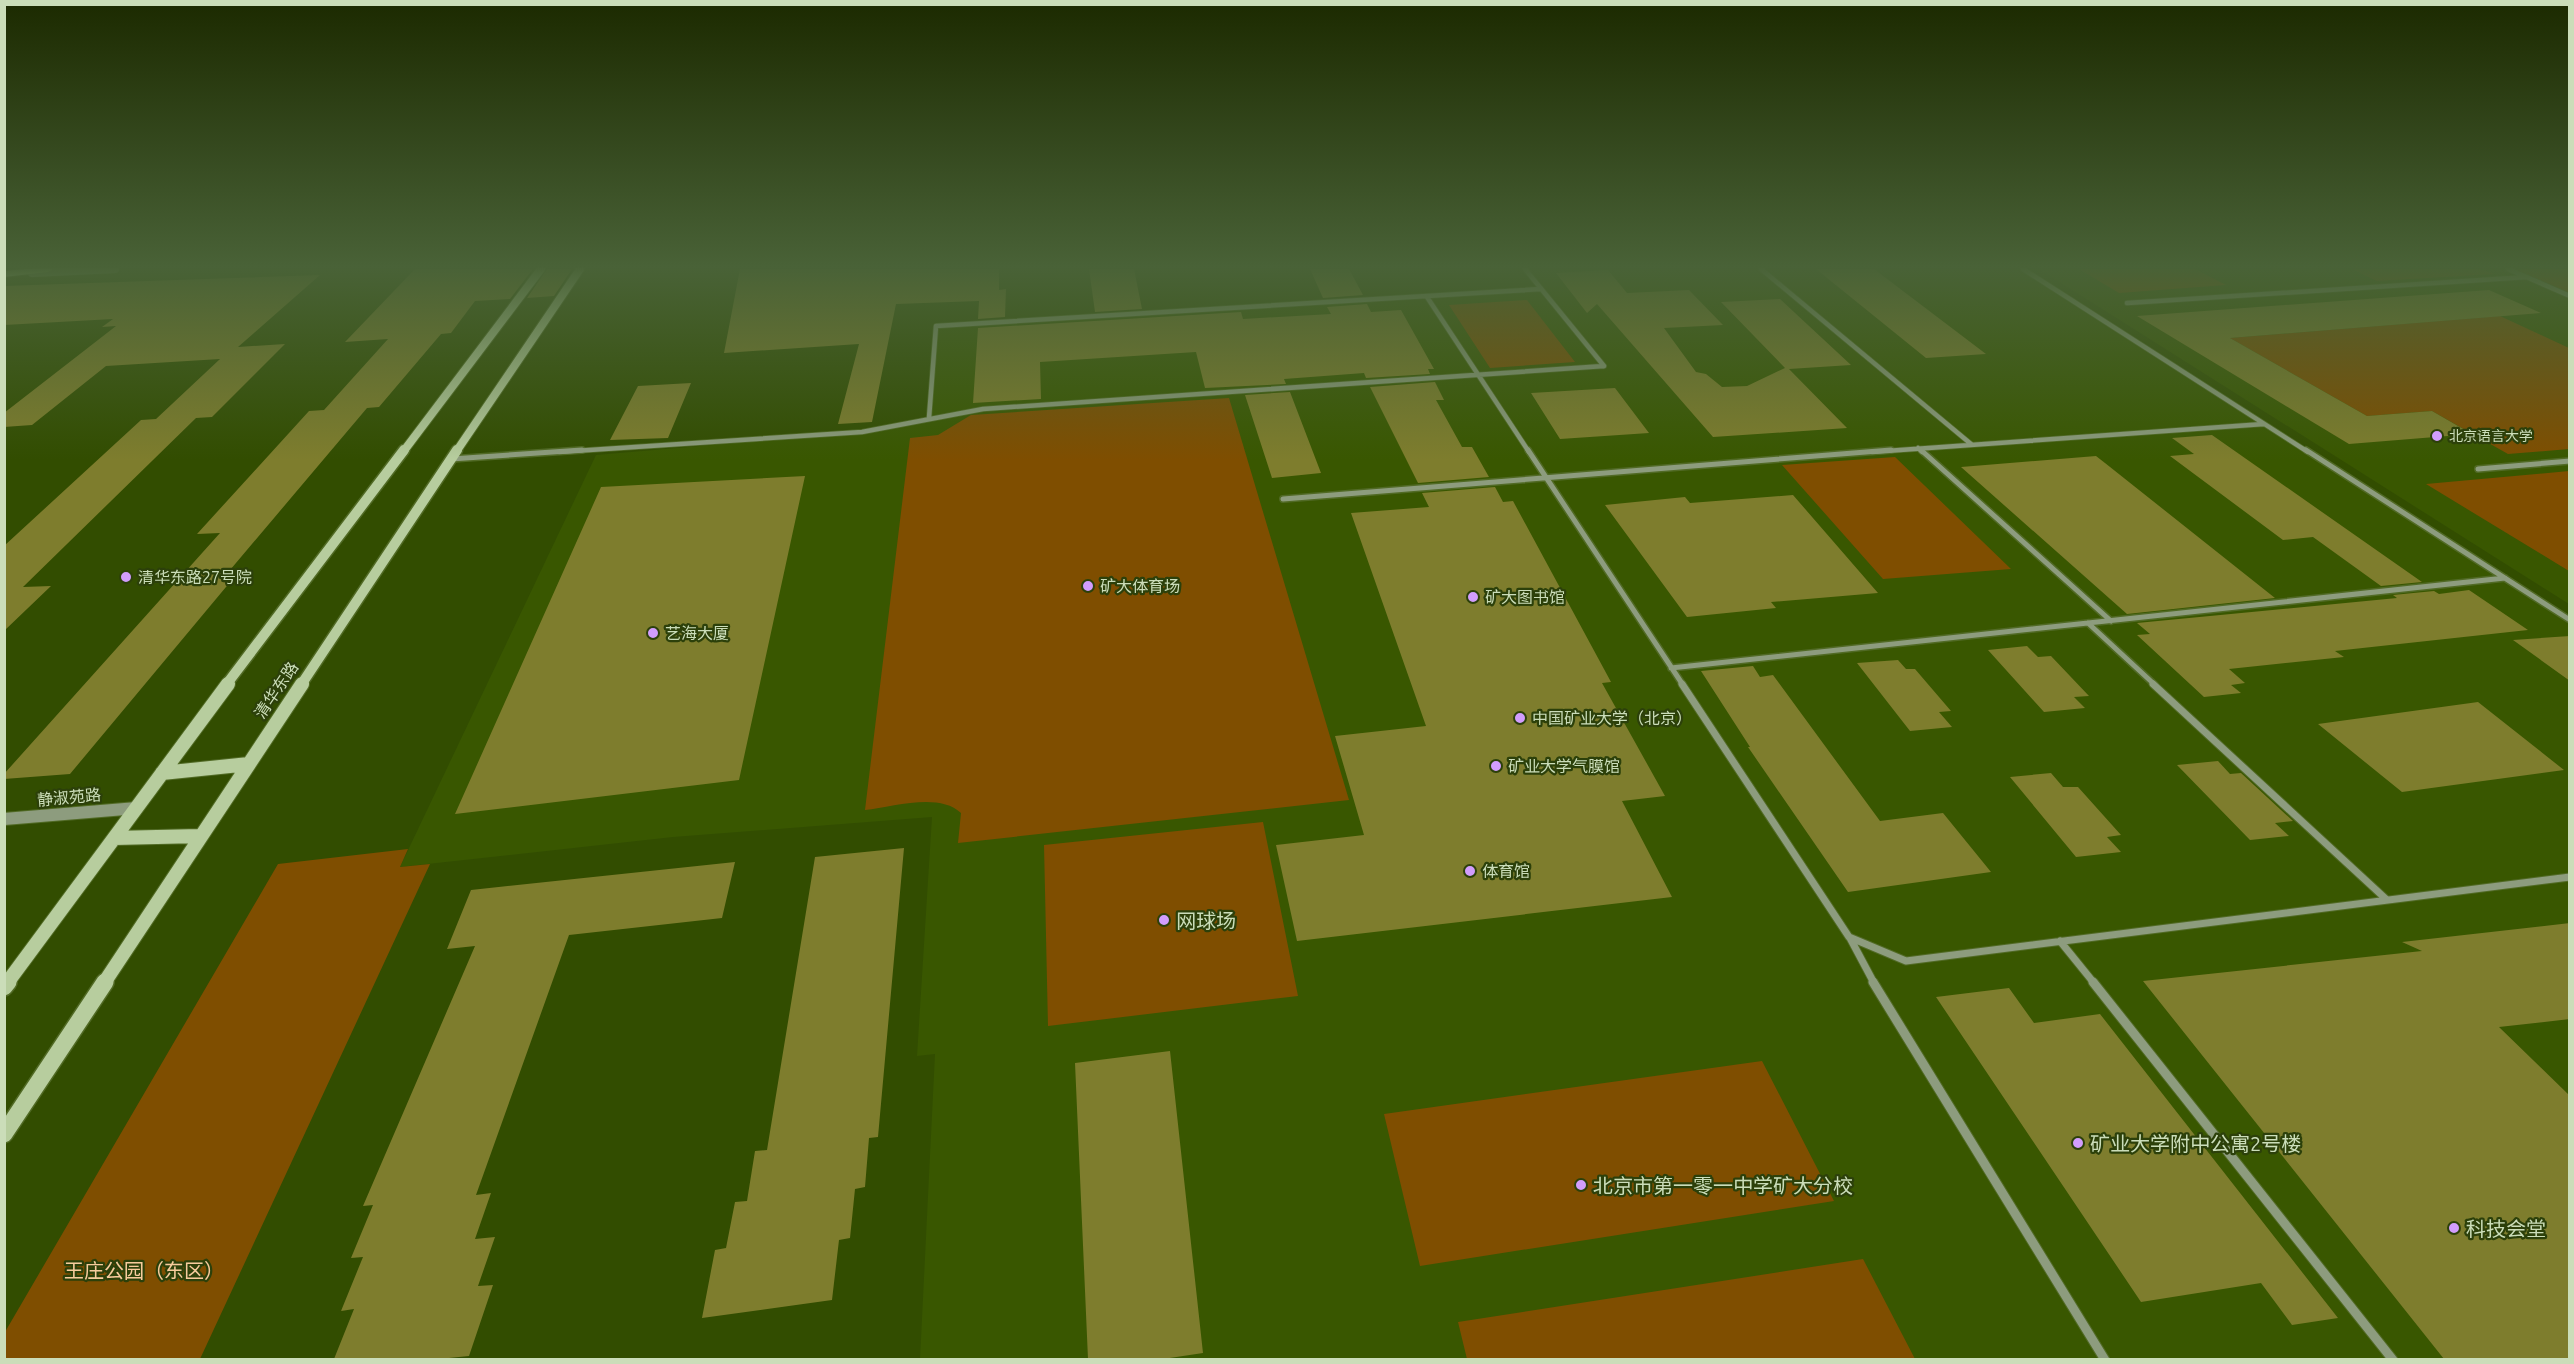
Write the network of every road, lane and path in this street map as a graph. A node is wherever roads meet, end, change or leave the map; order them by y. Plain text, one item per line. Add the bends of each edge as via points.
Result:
1 (493, 333) edge
2 (537, 333) edge
3 (935, 333) edge
4 (1451, 333) edge
5 (1577, 333) edge
6 (1837, 333) edge
7 (2122, 333) edge
8 (1480, 375) junction
9 (929, 418) junction
10 (2264, 424) junction
11 (1971, 444) junction
12 (1918, 448) junction
13 (451, 459) junction
14 (2570, 461) edge
15 (2478, 470) dead end
16 (1548, 479) junction
17 (1283, 499) dead end
18 (2505, 578) junction
19 (2570, 620) edge
20 (2111, 621) junction
21 (2088, 623) junction
22 (1671, 668) junction
23 (249, 764) junction
24 (162, 772) junction
25 (137, 808) junction
26 (4, 819) edge
27 (200, 836) junction
28 (114, 838) junction
29 (2570, 876) edge
30 (2387, 900) junction
31 (1850, 937) junction
32 (2060, 941) junction
33 (4, 987) edge
34 (4, 1134) edge
35 (2105, 1359) edge
36 (2393, 1359) edge

1 - 24 main road
2 - 13 main road, 清华东路
3 - 9 street
4 - 8 street
5 - 8 street via 1604,366
6 - 11 street
7 - 10 street
8 - 9 street via 983,409
8 - 16 street
9 - 13 street via 862,432
10 - 11 street
10 - 18 street
11 - 12 street
12 - 16 street
12 - 20 street
13 - 23 main road, 清华东路
14 - 15 street
16 - 17 street
16 - 22 street
18 - 19 street
18 - 20 street
20 - 21 street
21 - 22 street
21 - 30 street
22 - 31 street
23 - 24 main road
23 - 27 main road, 清华东路
24 - 25 main road
25 - 26 street, 静淑苑路
25 - 28 main road
27 - 28 main road
27 - 34 main road, 清华东路
28 - 33 main road
29 - 30 street
30 - 32 street
31 - 32 street via 1906,961
31 - 35 street via 1873,982
32 - 36 street

